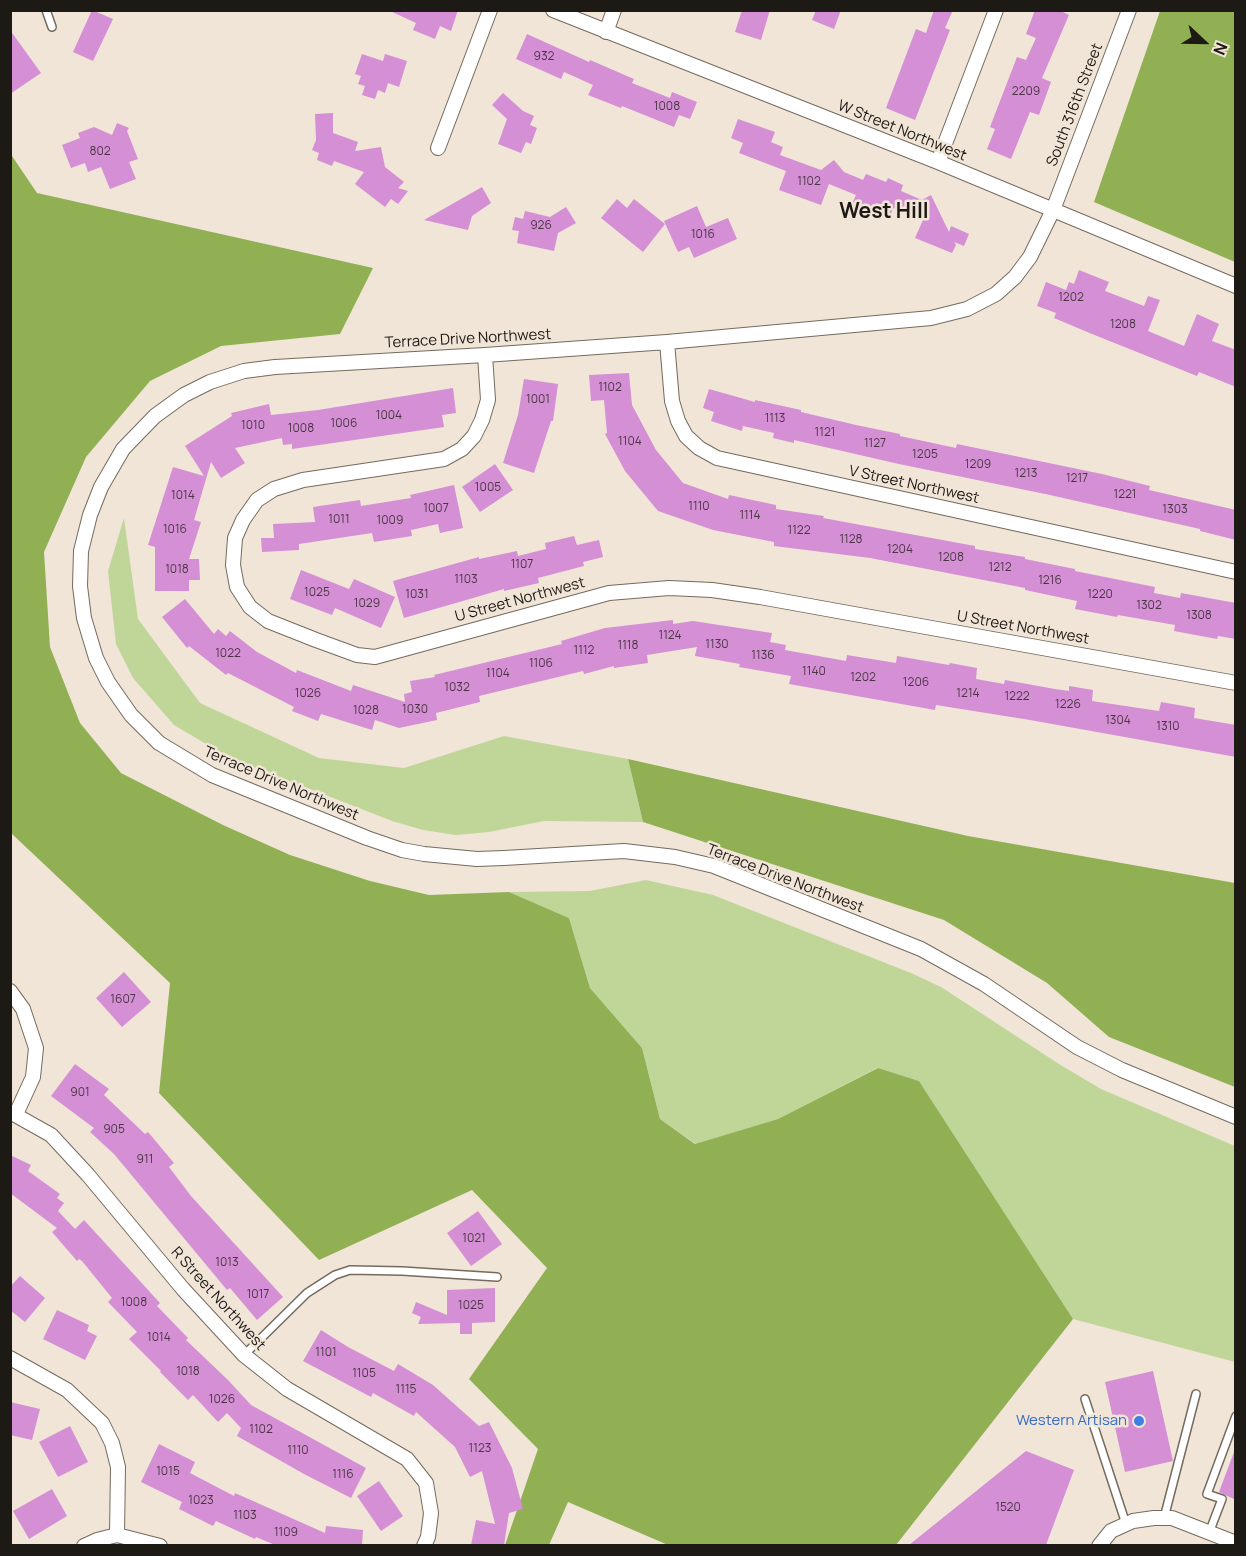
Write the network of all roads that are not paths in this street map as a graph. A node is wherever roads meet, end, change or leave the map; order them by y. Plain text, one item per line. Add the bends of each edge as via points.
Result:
1 (46, 10) edge
2 (490, 10) edge
3 (553, 10) edge
4 (614, 10) edge
5 (996, 10) edge
6 (1129, 10) edge
7 (52, 27) dead end
8 (606, 32) junction
9 (438, 148) dead end
10 (938, 162) junction
11 (1053, 210) junction
12 (1236, 286) edge
13 (667, 342) junction
14 (485, 355) junction
15 (1236, 572) edge
16 (1236, 682) edge
17 (10, 991) edge
18 (13, 1113) edge
19 (1236, 1117) edge
20 (497, 1277) dead end
21 (244, 1355) junction
22 (10, 1358) edge
23 (1196, 1394) dead end
24 (1085, 1399) dead end
25 (1236, 1416) edge
26 (1164, 1518) junction
27 (1126, 1524) junction
28 (1209, 1533) junction
29 (117, 1535) junction
30 (1236, 1543) edge
31 (84, 1545) edge
32 (160, 1545) edge
33 (424, 1545) edge
34 (1099, 1545) edge

1 - 7 lane
2 - 9 street
3 - 8 street, W Street Northwest
4 - 8 street
5 - 10 street
6 - 11 street, South 316th Street
8 - 10 street, W Street Northwest
10 - 11 street, W Street Northwest
11 - 12 street, W Street Northwest
11 - 13 street, Terrace Drive Northwest via 1015,278 996,294 967,309 931,318
13 - 14 street, Terrace Drive Northwest
13 - 15 street, V Street Northwest via 672,401 678,421 686,436 717,458
14 - 16 street, U Street Northwest via 488,400 474,436 462,449 444,459 303,480 274,489 257,500 235,538 233,565 237,587 250,607 268,621 357,655 375,657 609,593 669,588 712,590
14 - 19 street, Terrace Drive Northwest via 244,371 184,395 155,416 123,449 101,487 81,551 84,618 96,658 131,715 159,743 212,775 402,850 477,859 624,851 714,866 921,950 984,984 1077,1047
17 - 18 street, R Street Northwest via 23,1009 36,1048 33,1077
18 - 21 street, R Street Northwest via 51,1135
20 - 21 lane via 350,1270 307,1293
21 - 33 street, R Street Northwest via 287,1389 407,1459 426,1483 431,1513
22 - 29 street via 67,1390 102,1423 118,1467
23 - 26 lane
24 - 27 lane
25 - 28 lane via 1207,1494 1222,1499
26 - 27 street
26 - 28 street
27 - 34 street via 1111,1531
28 - 30 street
29 - 31 street
29 - 32 street

